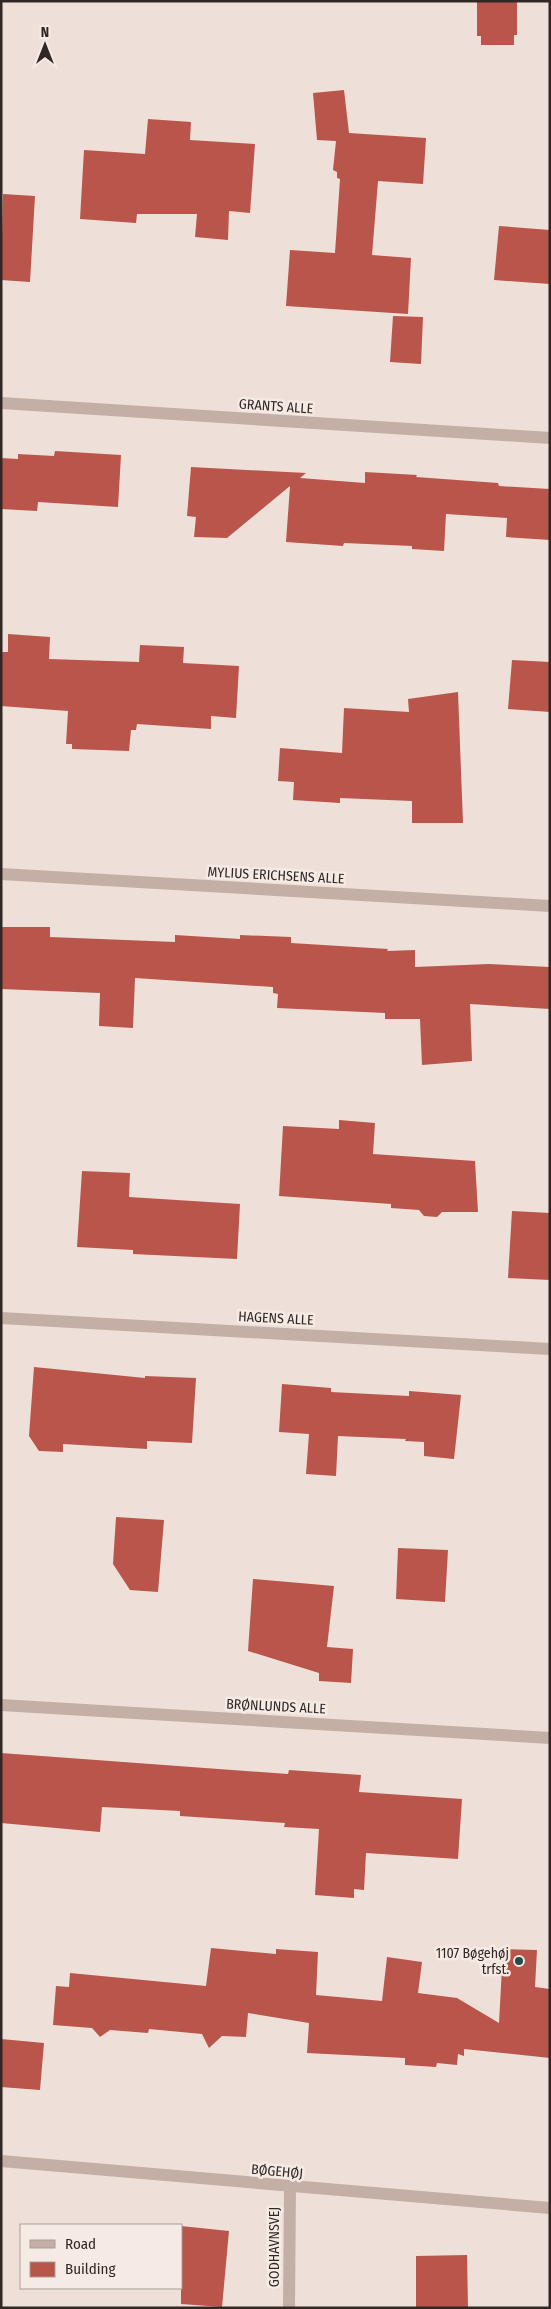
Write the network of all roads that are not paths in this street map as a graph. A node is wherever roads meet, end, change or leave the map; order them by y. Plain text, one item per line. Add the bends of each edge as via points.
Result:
1 (1, 403) edge
2 (550, 438) edge
3 (1, 874) edge
4 (550, 906) edge
5 (1, 1318) edge
6 (550, 1349) edge
7 (1, 1705) edge
8 (550, 1738) edge
9 (1, 2161) edge
10 (290, 2187) junction
11 (550, 2208) edge
12 (289, 2308) edge

1 - 2 street, GRANTS ALLE
3 - 4 street, MYLIUS ERICHSENS ALLE
5 - 6 street, HAGENS ALLE
7 - 8 street, BRØNLUNDS ALLE
9 - 10 street, BØGEHØJ
10 - 11 street, BØGEHØJ
10 - 12 street, GODHAVNSVEJ

